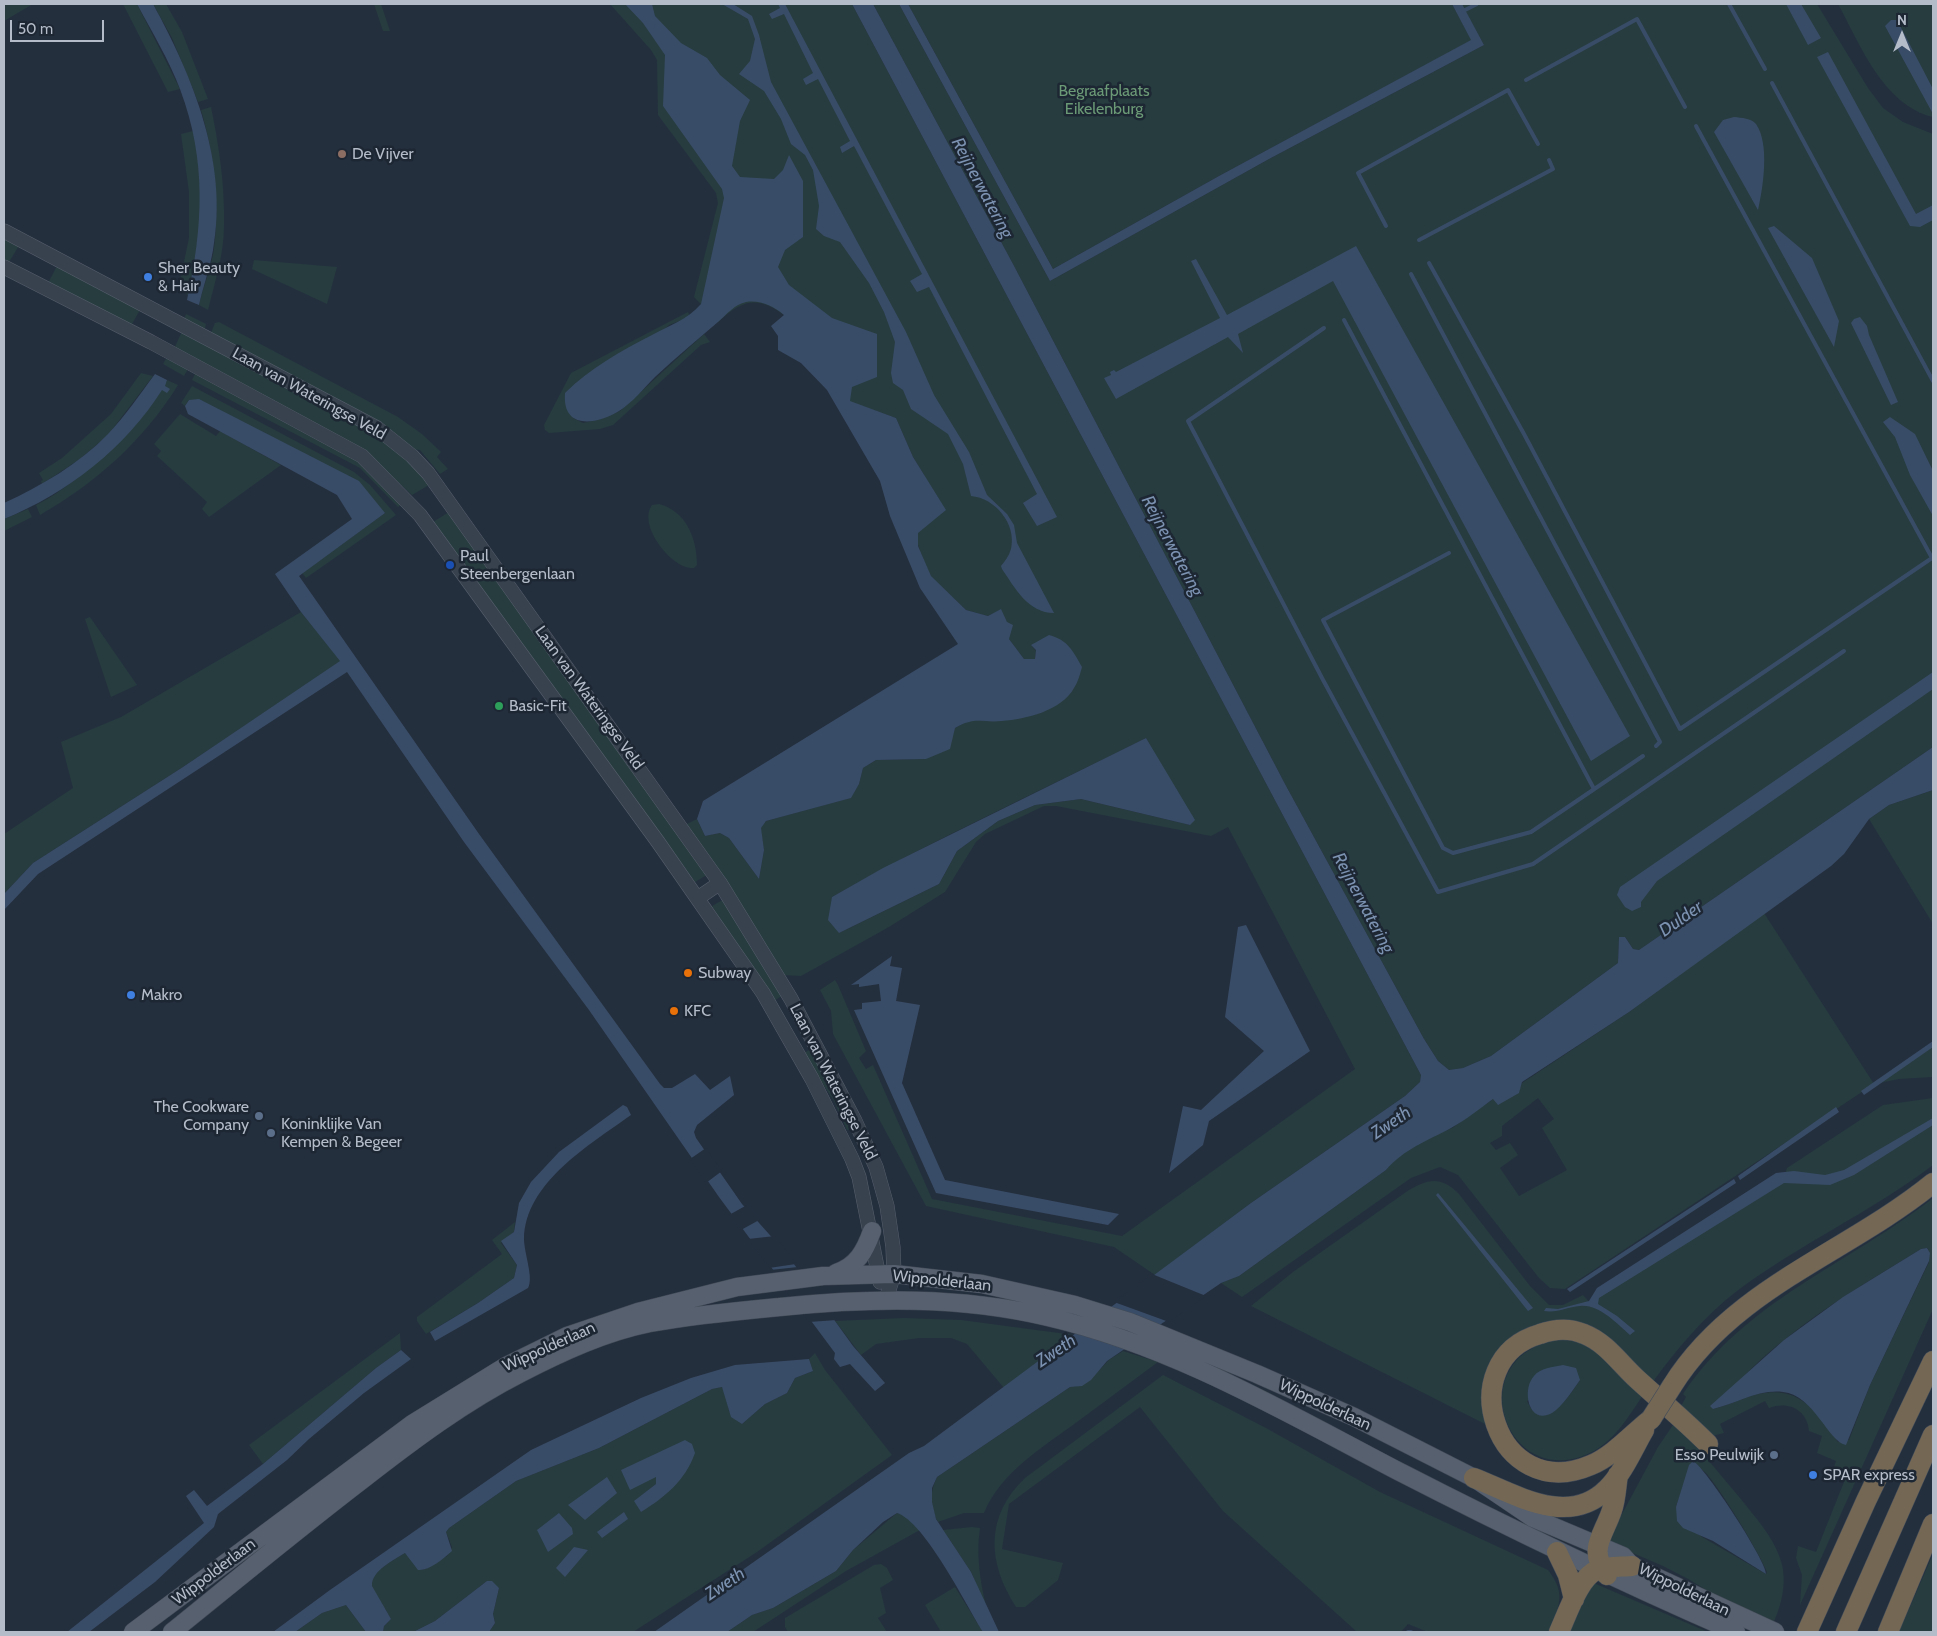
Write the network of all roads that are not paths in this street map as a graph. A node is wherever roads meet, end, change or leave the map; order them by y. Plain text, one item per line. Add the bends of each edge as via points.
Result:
1 (4, 231) edge
2 (4, 267) edge
3 (720, 883) junction
4 (698, 898) junction
5 (1933, 1183) edge
6 (872, 1231) junction
7 (886, 1274) junction
8 (823, 1276) junction
9 (886, 1299) junction
10 (1933, 1361) edge
11 (1651, 1419) junction
12 (1933, 1435) edge
13 (1708, 1444) dead end
14 (1618, 1475) junction
15 (1474, 1478) junction
16 (1933, 1524) edge
17 (1597, 1546) junction
18 (1557, 1552) junction
19 (1632, 1566) junction
20 (1602, 1571) junction
21 (1574, 1599) junction
22 (133, 1632) edge
23 (172, 1632) edge
24 (1559, 1632) edge
25 (1736, 1632) edge
26 (1775, 1632) edge
27 (1807, 1632) edge
28 (1846, 1632) edge
29 (1888, 1632) edge

1 - 3 street, Laan van Wateringse Veld via 377,428 412,456 428,473
2 - 4 street, Laan van Wateringse Veld via 362,456 420,515
3 - 4 street
3 - 7 street, Laan van Wateringse Veld via 792,999 876,1167 887,1206
4 - 6 street, Laan van Wateringse Veld via 763,993 838,1128 859,1177
5 - 11 highway, bridge via 1889,1215 1746,1305 1703,1345
6 - 7 street, Laan van Wateringse Veld
6 - 8 main road via 864,1252 854,1264
7 - 8 main road, Wippolderlaan
7 - 9 street, Laan van Wateringse Veld
7 - 15 main road, Wippolderlaan via 982,1284 1075,1305 1130,1322 1337,1409
8 - 22 main road, Wippolderlaan via 714,1292 605,1322 567,1336 506,1366 412,1424
9 - 18 main road, Wippolderlaan via 975,1304 1016,1310 1068,1322 1142,1346 1192,1367
9 - 23 main road, Wippolderlaan via 707,1314 646,1324 579,1345 517,1375 422,1434
10 - 27 highway
11 - 13 highway via 1592,1465 1569,1471 1547,1470 1521,1460 1503,1441 1493,1419 1492,1387 1507,1355 1524,1340 1552,1331 1572,1330 1595,1339 1609,1349
11 - 14 highway
12 - 28 highway
14 - 15 highway via 1593,1499 1560,1508 1540,1504
14 - 17 highway via 1613,1510
15 - 17 main road, Wippolderlaan via 1533,1518
16 - 29 highway
17 - 19 main road, Wippolderlaan via 1623,1556
17 - 20 highway
18 - 20 main road, Wippolderlaan
18 - 21 highway via 1568,1575
19 - 20 highway
19 - 26 main road, Wippolderlaan
20 - 21 highway via 1583,1583
20 - 25 main road, Wippolderlaan
21 - 24 highway

